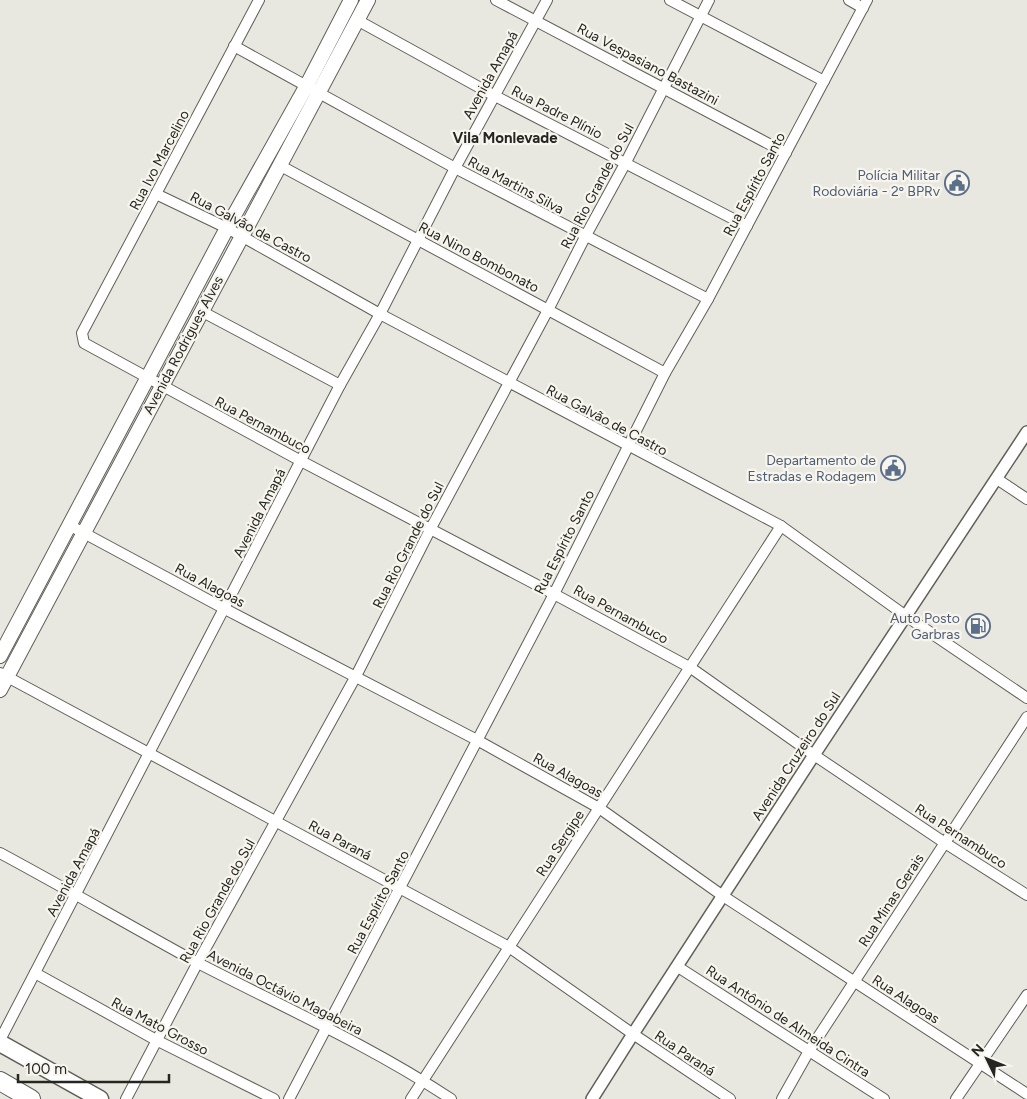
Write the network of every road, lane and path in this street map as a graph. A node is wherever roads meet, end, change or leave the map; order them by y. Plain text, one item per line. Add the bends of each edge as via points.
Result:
1 (259, 0) edge
2 (351, 0) edge
3 (368, 0) edge
4 (496, 0) edge
5 (547, 0) edge
6 (670, 0) edge
7 (709, 0) edge
8 (849, 0) edge
9 (865, 4) edge
10 (701, 16) junction
11 (357, 20) junction
12 (536, 21) junction
13 (234, 46) junction
14 (824, 80) junction
15 (312, 89) junction
16 (663, 89) junction
17 (495, 96) junction
18 (786, 153) junction
19 (626, 162) junction
20 (279, 165) junction
21 (455, 168) junction
22 (156, 194) junction
23 (747, 226) junction
24 (226, 228) junction
25 (241, 236) junction
26 (584, 237) junction
27 (417, 240) junction
28 (708, 300) junction
29 (548, 310) junction
30 (202, 311) junction
31 (380, 314) junction
32 (82, 332) joint
33 (665, 373) junction
34 (148, 378) junction
35 (508, 383) junction
36 (340, 385) junction
37 (162, 386) junction
38 (1027, 432) edge
39 (629, 447) junction
40 (302, 461) junction
41 (997, 479) junction
42 (1027, 499) edge
43 (69, 525) junction
44 (781, 526) junction
45 (431, 528) junction
46 (84, 532) junction
47 (554, 594) junction
48 (225, 609) junction
49 (906, 616) junction
50 (0, 656) edge
51 (691, 668) junction
52 (4, 675) edge
53 (356, 676) junction
54 (0, 690) edge
55 (1027, 698) edge
56 (1027, 717) edge
57 (477, 740) junction
58 (150, 754) junction
59 (814, 755) junction
60 (599, 808) junction
61 (277, 822) junction
62 (945, 843) junction
63 (0, 853) edge
64 (401, 888) junction
65 (77, 894) junction
66 (1027, 895) edge
67 (723, 896) junction
68 (509, 947) junction
69 (198, 962) junction
70 (678, 967) junction
71 (35, 973) junction
72 (854, 982) junction
73 (1027, 995) edge
74 (326, 1028) junction
75 (633, 1034) junction
76 (0, 1041) edge
77 (158, 1042) junction
78 (809, 1051) junction
79 (980, 1064) junction
80 (423, 1080) junction
81 (0, 1081) edge
82 (1027, 1094) edge
83 (31, 1099) edge
84 (100, 1099) edge
85 (126, 1099) edge
86 (274, 1099) edge
87 (289, 1099) edge
88 (411, 1099) edge
89 (451, 1099) edge
90 (592, 1099) edge
91 (730, 1099) edge
92 (782, 1099) edge
93 (884, 1099) edge
94 (956, 1099) edge

1 - 13 street, Rua Ivo Marcelino
2 - 15 main road, Avenida Rodrigues Alves
3 - 11 main road, Avenida Rodrigues Alves
4 - 12 street, Rua Vespasiano Bastazini
5 - 12 street, Avenida Amapá
6 - 10 street
7 - 10 street, Rua Rio Grande do Sul
8 - 9 street
9 - 14 street, Rua Espírito Santo
10 - 14 street
10 - 16 street, Rua Rio Grande do Sul
11 - 15 main road, Avenida Rodrigues Alves
11 - 17 street, Rua Padre Plínio
12 - 16 street, Rua Vespasiano Bastazini
12 - 17 street, Avenida Amapá
13 - 15 street, Rua Martins Silva
13 - 22 street, Rua Ivo Marcelino
14 - 18 street, Rua Espírito Santo
15 - 20 main road, Avenida Rodrigues Alves
15 - 21 street, Rua Martins Silva
15 - 24 main road, Avenida Rodrigues Alves
16 - 18 street, Rua Vespasiano Bastazini
16 - 19 street, Rua Rio Grande do Sul
17 - 19 street, Rua Padre Plínio
17 - 21 street, Avenida Amapá
18 - 23 street, Rua Espírito Santo
19 - 23 street, Rua Padre Plínio
19 - 26 street, Rua Rio Grande do Sul
20 - 25 main road, Avenida Rodrigues Alves
20 - 27 street, Rua Nino Bombonato
21 - 26 street, Rua Martins Silva
21 - 27 street, Avenida Amapá
22 - 24 street, Rua Galvão de Castro
22 - 32 street, Rua Ivo Marcelino
23 - 28 street, Rua Espírito Santo
24 - 25 street, Rua Galvão de Castro
24 - 34 main road, Avenida Rodrigues Alves
25 - 30 main road, Avenida Rodrigues Alves
25 - 31 street, Rua Galvão de Castro
26 - 28 street, Rua Martins Silva
26 - 29 street, Rua Rio Grande do Sul
27 - 29 street, Rua Nino Bombonato
27 - 31 street, Avenida Amapá
28 - 33 street, Rua Espírito Santo
29 - 33 street, Rua Nino Bombonato
29 - 35 street, Rua Rio Grande do Sul
30 - 36 street
30 - 37 main road, Avenida Rodrigues Alves
31 - 35 street, Rua Galvão de Castro
31 - 36 street, Avenida Amapá
32 - 34 street, Rua Pernambuco via 87,345
33 - 39 street, Rua Espírito Santo
34 - 37 street, Rua Pernambuco
34 - 43 main road, Avenida Rodrigues Alves
35 - 39 street, Rua Galvão de Castro
35 - 45 street, Rua Rio Grande do Sul
36 - 40 street, Avenida Amapá
37 - 40 street, Rua Pernambuco
37 - 46 main road, Avenida Rodrigues Alves
38 - 41 street, Avenida Cruzeiro do Sul
39 - 44 street, Rua Galvão de Castro
39 - 47 street, Rua Espírito Santo
40 - 45 street, Rua Pernambuco
40 - 48 street, Avenida Amapá
41 - 42 street
41 - 49 street, Avenida Cruzeiro do Sul
43 - 46 street, Rua Alagoas
43 - 50 main road, Avenida Rodrigues Alves
44 - 49 street, Rua Galvão de Castro
44 - 51 street, Rua Sergipe
45 - 47 street, Rua Pernambuco
45 - 53 street, Rua Rio Grande do Sul
46 - 48 street, Rua Alagoas
46 - 52 main road, Avenida Rodrigues Alves
47 - 51 street, Rua Pernambuco
47 - 57 street, Rua Espírito Santo
48 - 53 street, Rua Alagoas
48 - 58 street, Avenida Amapá
49 - 55 street, Rua Galvão de Castro
49 - 59 street, Avenida Cruzeiro do Sul
51 - 59 street, Rua Pernambuco
51 - 60 street, Rua Sergipe
52 - 54 main road, Avenida Rodrigues Alves
52 - 58 street, Rua Paraná
53 - 57 street, Rua Alagoas
53 - 61 street, Rua Rio Grande do Sul
56 - 62 street, Rua Minas Gerais
57 - 60 street, Rua Alagoas
57 - 64 street, Rua Espírito Santo
58 - 61 street, Rua Paraná
58 - 65 street, Avenida Amapá
59 - 62 street, Rua Pernambuco
59 - 67 street, Avenida Cruzeiro do Sul
60 - 67 street, Rua Alagoas
60 - 68 street, Rua Sergipe
61 - 64 street, Rua Paraná
61 - 69 street, Rua Rio Grande do Sul
62 - 66 street, Rua Pernambuco
62 - 72 street, Rua Minas Gerais
63 - 65 street, Avenida Octávio Magabeira
64 - 68 street, Rua Paraná
64 - 74 street, Rua Espírito Santo
65 - 69 street, Avenida Octávio Magabeira
65 - 71 street, Avenida Amapá
67 - 70 street, Avenida Cruzeiro do Sul
67 - 72 street, Rua Alagoas
68 - 75 street, Rua Paraná
68 - 80 street, Rua Sergipe
69 - 74 street, Avenida Octávio Magabeira
69 - 77 street, Rua Rio Grande do Sul
70 - 75 street, Avenida Cruzeiro do Sul
70 - 78 street, Rua Antônio de Almeida Cintra
71 - 76 street, Avenida Amapá
71 - 77 street, Rua Mato Grosso
72 - 78 street, Rua Minas Gerais
72 - 79 street, Rua Alagoas
73 - 79 street
74 - 80 street, Avenida Octávio Magabeira
74 - 87 street, Rua Espírito Santo
75 - 90 street, Avenida Cruzeiro do Sul
75 - 91 street, Rua Paraná
76 - 84 highway
77 - 85 street, Rua Rio Grande do Sul
77 - 86 street, Rua Mato Grosso
78 - 92 street, Rua Minas Gerais
78 - 93 street, Rua Antônio de Almeida Cintra
79 - 82 street, Rua Alagoas
79 - 94 street
80 - 88 street, Rua Sergipe
80 - 89 street, Avenida Octávio Magabeira
81 - 83 highway

